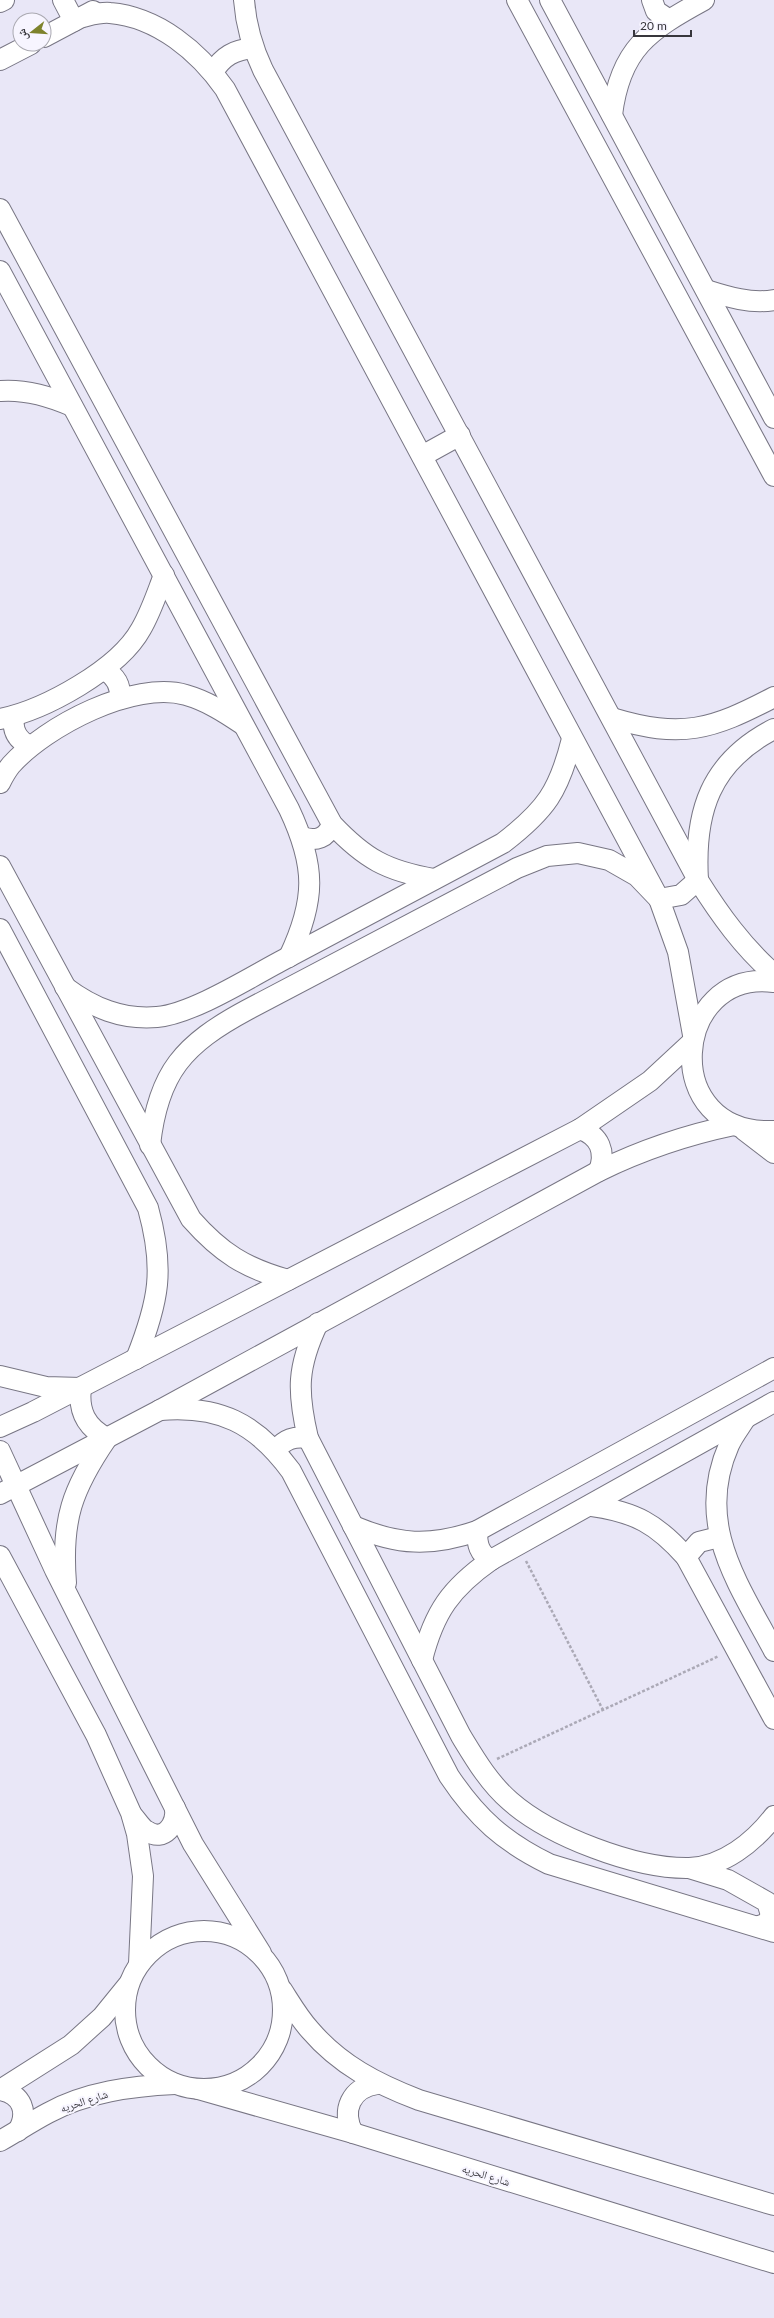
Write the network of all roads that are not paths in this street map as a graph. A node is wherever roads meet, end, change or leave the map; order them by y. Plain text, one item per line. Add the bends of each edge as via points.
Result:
1 (4, 0) edge
2 (63, 0) edge
3 (114, 0) edge
4 (244, 0) edge
5 (517, 0) edge
6 (550, 0) edge
7 (652, 0) edge
8 (704, 0) edge
9 (0, 2) edge
10 (78, 19) junction
11 (668, 19) junction
12 (52, 33) edge
13 (253, 48) junction
14 (16, 52) edge
15 (2, 60) edge
16 (213, 72) junction
17 (612, 116) junction
18 (0, 209) edge
19 (0, 271) edge
20 (704, 286) junction
21 (676, 296) junction
22 (774, 300) edge
23 (0, 391) edge
24 (72, 406) junction
25 (774, 418) edge
26 (460, 435) junction
27 (422, 456) junction
28 (774, 476) edge
29 (164, 575) junction
30 (104, 670) junction
31 (774, 697) edge
32 (120, 699) junction
33 (739, 715) junction
34 (7, 718) edge
35 (612, 718) junction
36 (244, 725) junction
37 (774, 729) edge
38 (572, 739) junction
39 (752, 742) junction
40 (30, 746) junction
41 (0, 783) edge
42 (332, 824) junction
43 (302, 837) junction
44 (503, 843) junction
45 (0, 866) edge
46 (517, 868) junction
47 (434, 880) junction
48 (698, 880) junction
49 (659, 899) junction
50 (0, 929) edge
51 (289, 957) junction
52 (774, 974) edge
53 (774, 982) edge
54 (235, 986) junction
55 (65, 987) junction
56 (247, 1010) junction
57 (692, 1039) junction
58 (737, 1126) junction
59 (580, 1129) junction
60 (774, 1131) edge
61 (150, 1145) junction
62 (774, 1153) edge
63 (599, 1171) junction
64 (176, 1194) junction
65 (148, 1208) junction
66 (288, 1280) junction
67 (318, 1323) junction
68 (136, 1359) junction
69 (773, 1370) edge
70 (0, 1376) edge
71 (80, 1388) junction
72 (774, 1402) edge
73 (160, 1410) junction
74 (746, 1417) junction
75 (0, 1427) edge
76 (107, 1438) junction
77 (308, 1438) junction
78 (276, 1450) junction
79 (0, 1452) edge
80 (9, 1490) edge
81 (592, 1506) junction
82 (353, 1526) junction
83 (476, 1531) junction
84 (719, 1537) junction
85 (0, 1556) edge
86 (686, 1557) junction
87 (491, 1560) junction
88 (67, 1593) junction
89 (774, 1652) edge
90 (422, 1660) junction
91 (774, 1719) edge
92 (175, 1808) junction
93 (131, 1813) junction
94 (774, 1816) edge
95 (689, 1868) junction
96 (766, 1929) edge
97 (261, 1953) junction
98 (138, 1964) junction
99 (128, 1985) junction
100 (282, 1990) junction
101 (175, 2084) junction
102 (377, 2084) junction
103 (198, 2089) junction
104 (0, 2090) edge
105 (18, 2131) junction
106 (354, 2133) junction
107 (0, 2141) edge
108 (774, 2205) edge
109 (772, 2264) edge

1 - 9 street
2 - 10 street
3 - 10 street
4 - 13 street
5 - 21 street
6 - 17 street
7 - 11 street via 656,11
8 - 11 street
10 - 12 street
10 - 16 street via 109,13 139,20 166,32 191,50
11 - 17 street via 649,33 634,51 615,93
13 - 16 street via 241,49 230,54
13 - 26 street
14 - 15 street
16 - 27 street via 225,89
17 - 20 street
18 - 42 street
19 - 24 street
20 - 21 street
20 - 22 street via 726,297 748,301
20 - 25 street
21 - 28 street
23 - 24 street via 29,392 51,397
24 - 29 street
26 - 27 street
26 - 35 street
27 - 38 street
29 - 30 street via 141,630 124,652
29 - 36 street
30 - 32 street via 110,673 119,685
30 - 34 street via 45,703
31 - 33 street
32 - 36 street via 152,692 185,694 216,706
32 - 40 street via 89,712
33 - 35 street via 720,723 693,729 666,730
33 - 39 street via 735,725 738,735
34 - 40 street via 23,743
35 - 48 street
36 - 43 street
37 - 39 street
38 - 44 street via 564,770 549,799 528,824
38 - 49 street
39 - 48 street via 720,775 707,799 699,825
40 - 41 street via 10,766
42 - 43 street via 330,830 320,838 314,840
42 - 47 street via 352,845 377,862 405,874
43 - 51 street via 309,868 309,899 302,929
44 - 46 street via 513,849 518,862
44 - 47 street
45 - 55 street
46 - 49 street via 547,856 578,853 609,860 637,876
46 - 56 street
47 - 51 street
48 - 49 street via 681,895
48 - 52 street via 736,936
49 - 57 street via 678,952
50 - 65 street
51 - 54 street
53 - 57 street via 746,983 728,990 709,1007
54 - 55 street via 183,1011 158,1017 133,1017 109,1012 85,1002
54 - 56 street via 236,1000
55 - 61 street
56 - 61 street via 220,1024 197,1041 177,1063 162,1088 153,1116
57 - 58 street via 691,1062 695,1082 704,1100 717,1114
57 - 59 street via 650,1081
58 - 60 street via 759,1132
58 - 62 street
58 - 63 street via 685,1137 651,1148
59 - 63 street via 588,1132 600,1145 602,1163
59 - 66 street
61 - 64 street
63 - 67 street
64 - 65 street via 168,1205 155,1209
64 - 66 street via 192,1219 211,1241 260,1272
65 - 68 street via 156,1238 159,1269 157,1299
66 - 68 street
67 - 73 street
67 - 77 street via 306,1350 300,1379 301,1408
68 - 71 street
69 - 83 street
70 - 71 street via 46,1387
71 - 75 street
71 - 76 street via 79,1400 88,1424
72 - 74 street
73 - 76 street
73 - 78 street via 186,1408 211,1411 236,1420 257,1433
74 - 81 street
74 - 84 street via 729,1444 719,1474 716,1505
76 - 80 street
76 - 88 street via 87,1467 74,1497 65,1530
77 - 78 street via 290,1439
77 - 82 street
78 - 96 street via 300,1487 445,1770 464,1799 482,1819 502,1837 549,1864
79 - 80 street
80 - 88 street
81 - 86 street via 619,1510 645,1520 667,1536
81 - 87 street
82 - 83 street via 376,1536 401,1542 421,1543 452,1539
82 - 90 street
83 - 87 street via 481,1552
84 - 86 street via 699,1542
84 - 89 street via 732,1574
85 - 93 street via 96,1735
86 - 91 street
87 - 90 street via 471,1574 446,1602 428,1635
88 - 92 street
90 - 95 street via 480,1767 509,1801 561,1834 624,1857
92 - 93 street via 174,1823 166,1832 159,1834 147,1832
92 - 97 street via 214,1879
93 - 98 street via 143,1876
94 - 95 street via 761,1833 740,1850 716,1862
95 - 96 street via 728,1880 767,1902 772,1915
97 - 98 street via 242,1939 220,1931 197,1930 175,1935 155,1947
97 - 100 street via 274,1971
98 - 99 street
99 - 101 street via 125,2009 127,2027 138,2054 154,2072
99 - 104 street via 102,2017 71,2045
100 - 102 street via 309,2030 328,2049
100 - 103 street via 284,2012 280,2033 271,2053 258,2069 240,2081 220,2088
101 - 103 street
101 - 105 street, شارع الحريه via 138,2086 80,2100 48,2113
102 - 106 street via 368,2085 352,2097 347,2115
102 - 108 street via 419,2100
103 - 106 street, شارع الحريه
104 - 105 street via 13,2094 22,2105 23,2123
105 - 107 street, شارع الحريه
106 - 109 street, شارع الحريه

